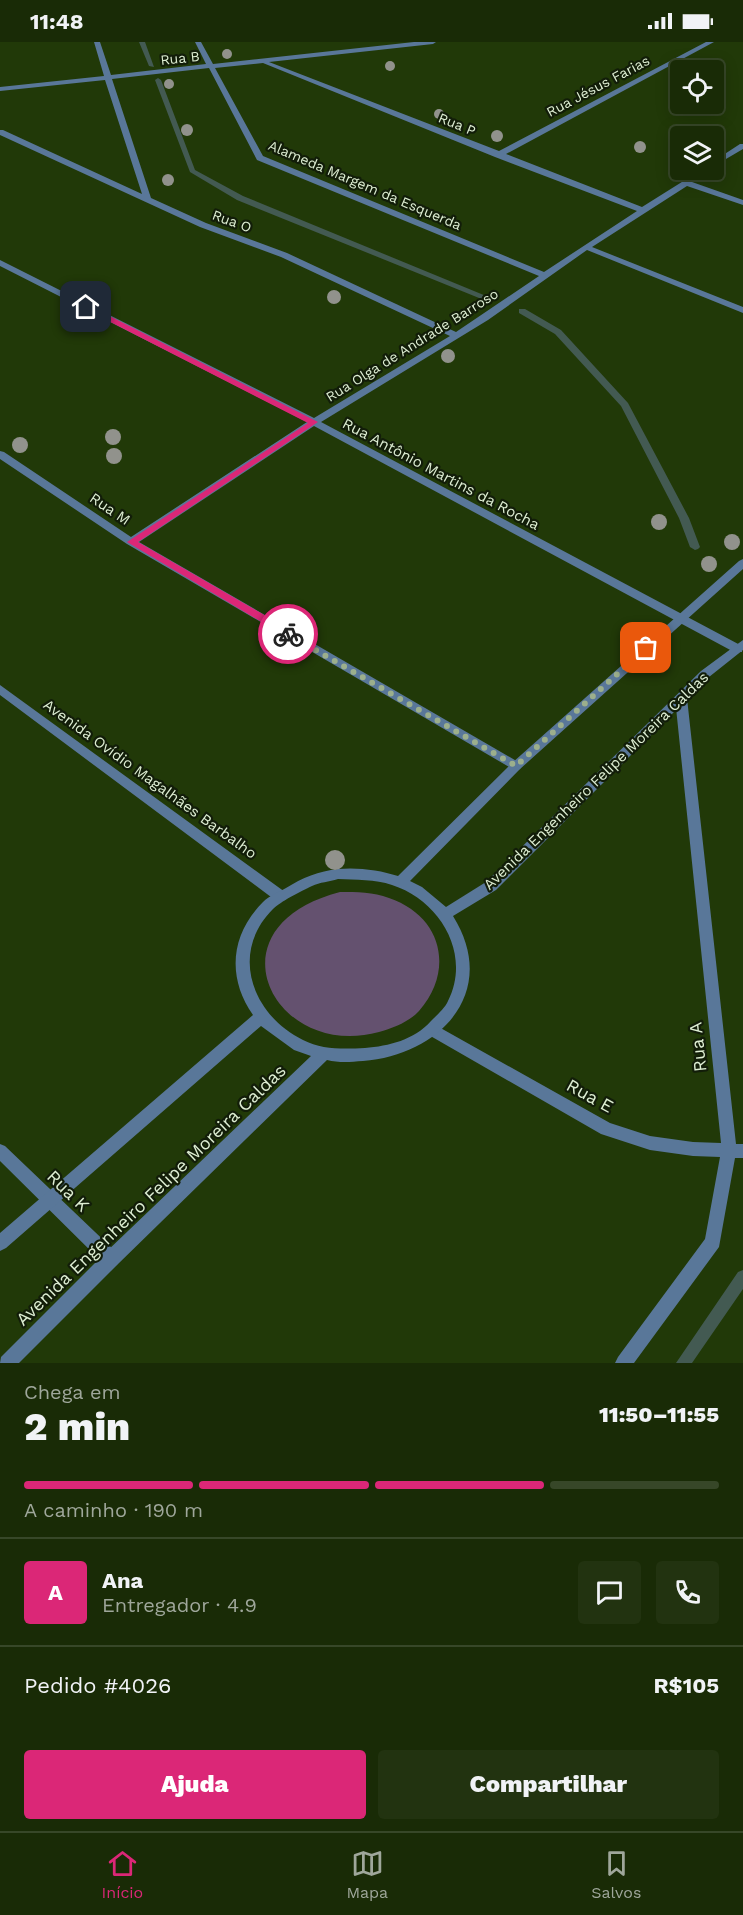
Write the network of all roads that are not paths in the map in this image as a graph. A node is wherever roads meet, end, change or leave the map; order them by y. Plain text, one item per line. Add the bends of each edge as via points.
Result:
1 (97, 42) edge
2 (198, 42) edge
3 (433, 42) edge
4 (711, 42) edge
5 (366, 46) edge
6 (263, 61) junction
7 (210, 67) junction
8 (107, 78) junction
9 (0, 90) edge
10 (0, 132) edge
11 (743, 146) edge
12 (498, 155) junction
13 (724, 158) edge
14 (691, 180) edge
15 (686, 183) junction
16 (147, 198) junction
17 (743, 203) edge
18 (642, 210) junction
19 (586, 247) junction
20 (0, 263) edge
21 (546, 276) junction
22 (743, 310) edge
23 (456, 335) junction
24 (314, 422) junction
25 (0, 454) edge
26 (131, 542) junction
27 (743, 563) edge
28 (679, 619) junction
29 (740, 647) edge
30 (0, 689) edge
31 (681, 698) junction
32 (516, 766) junction
33 (400, 882) junction
34 (280, 896) junction
35 (446, 914) junction
36 (260, 1018) junction
37 (432, 1030) junction
38 (322, 1055) junction
39 (0, 1151) edge
40 (736, 1151) edge
41 (48, 1200) junction
42 (0, 1244) edge
43 (111, 1259) junction
44 (7, 1363) edge
45 (624, 1363) edge

1 - 8 street
2 - 7 street, Alameda Margem da Esquerda
3 - 5 street, Rua B
4 - 12 street, Rua Jésus Farias
5 - 6 street, Rua B
6 - 7 street, Rua B
6 - 12 street, Rua P
7 - 8 street, Rua B
7 - 21 street, Alameda Margem da Esquerda via 260,158
8 - 9 street, Rua B
8 - 16 street
10 - 16 street, Rua O
11 - 13 street
12 - 18 street, Rua P
14 - 15 street, Rua Olga de Andrade Barroso
15 - 17 street
15 - 18 street, Rua Olga de Andrade Barroso
16 - 23 street, Rua O via 203,225 284,255
18 - 19 street, Rua Olga de Andrade Barroso
19 - 21 street, Rua Olga de Andrade Barroso
19 - 22 street
20 - 24 street, Rua Antônio Martins da Rocha
21 - 23 street, Rua Olga de Andrade Barroso
23 - 24 street, Rua Olga de Andrade Barroso
24 - 26 street, Rua Olga de Andrade Barroso
24 - 28 street, Rua Antônio Martins da Rocha
25 - 26 street, Rua M
26 - 32 street, Rua M
27 - 28 street
28 - 29 street, Rua Antônio Martins da Rocha
28 - 32 street
29 - 31 street, Avenida Engenheiro Felipe Moreira Caldas
30 - 34 street, Avenida Ovídio Magalhães Barbalho
31 - 35 street, Avenida Engenheiro Felipe Moreira Caldas via 491,886
31 - 40 street, Rua A
32 - 33 street
33 - 34 street, Avenida Engenheiro Felipe Moreira Caldas via 370,875 338,874 307,882
33 - 35 street, Avenida Engenheiro Felipe Moreira Caldas via 426,896
34 - 36 street, Avenida Engenheiro Felipe Moreira Caldas via 259,915 245,940 240,966 245,993
35 - 37 street, Avenida Engenheiro Felipe Moreira Caldas via 462,942 464,973 454,1004
36 - 38 street, Avenida Engenheiro Felipe Moreira Caldas via 286,1040
36 - 41 street
37 - 38 street, Avenida Engenheiro Felipe Moreira Caldas via 400,1049 362,1058
37 - 40 street, Rua E via 606,1129 650,1143
38 - 43 street, Avenida Engenheiro Felipe Moreira Caldas
39 - 41 street, Rua K
40 - 45 street, Rua A via 712,1242
41 - 42 street
41 - 43 street, Rua K
43 - 44 street, Avenida Engenheiro Felipe Moreira Caldas

